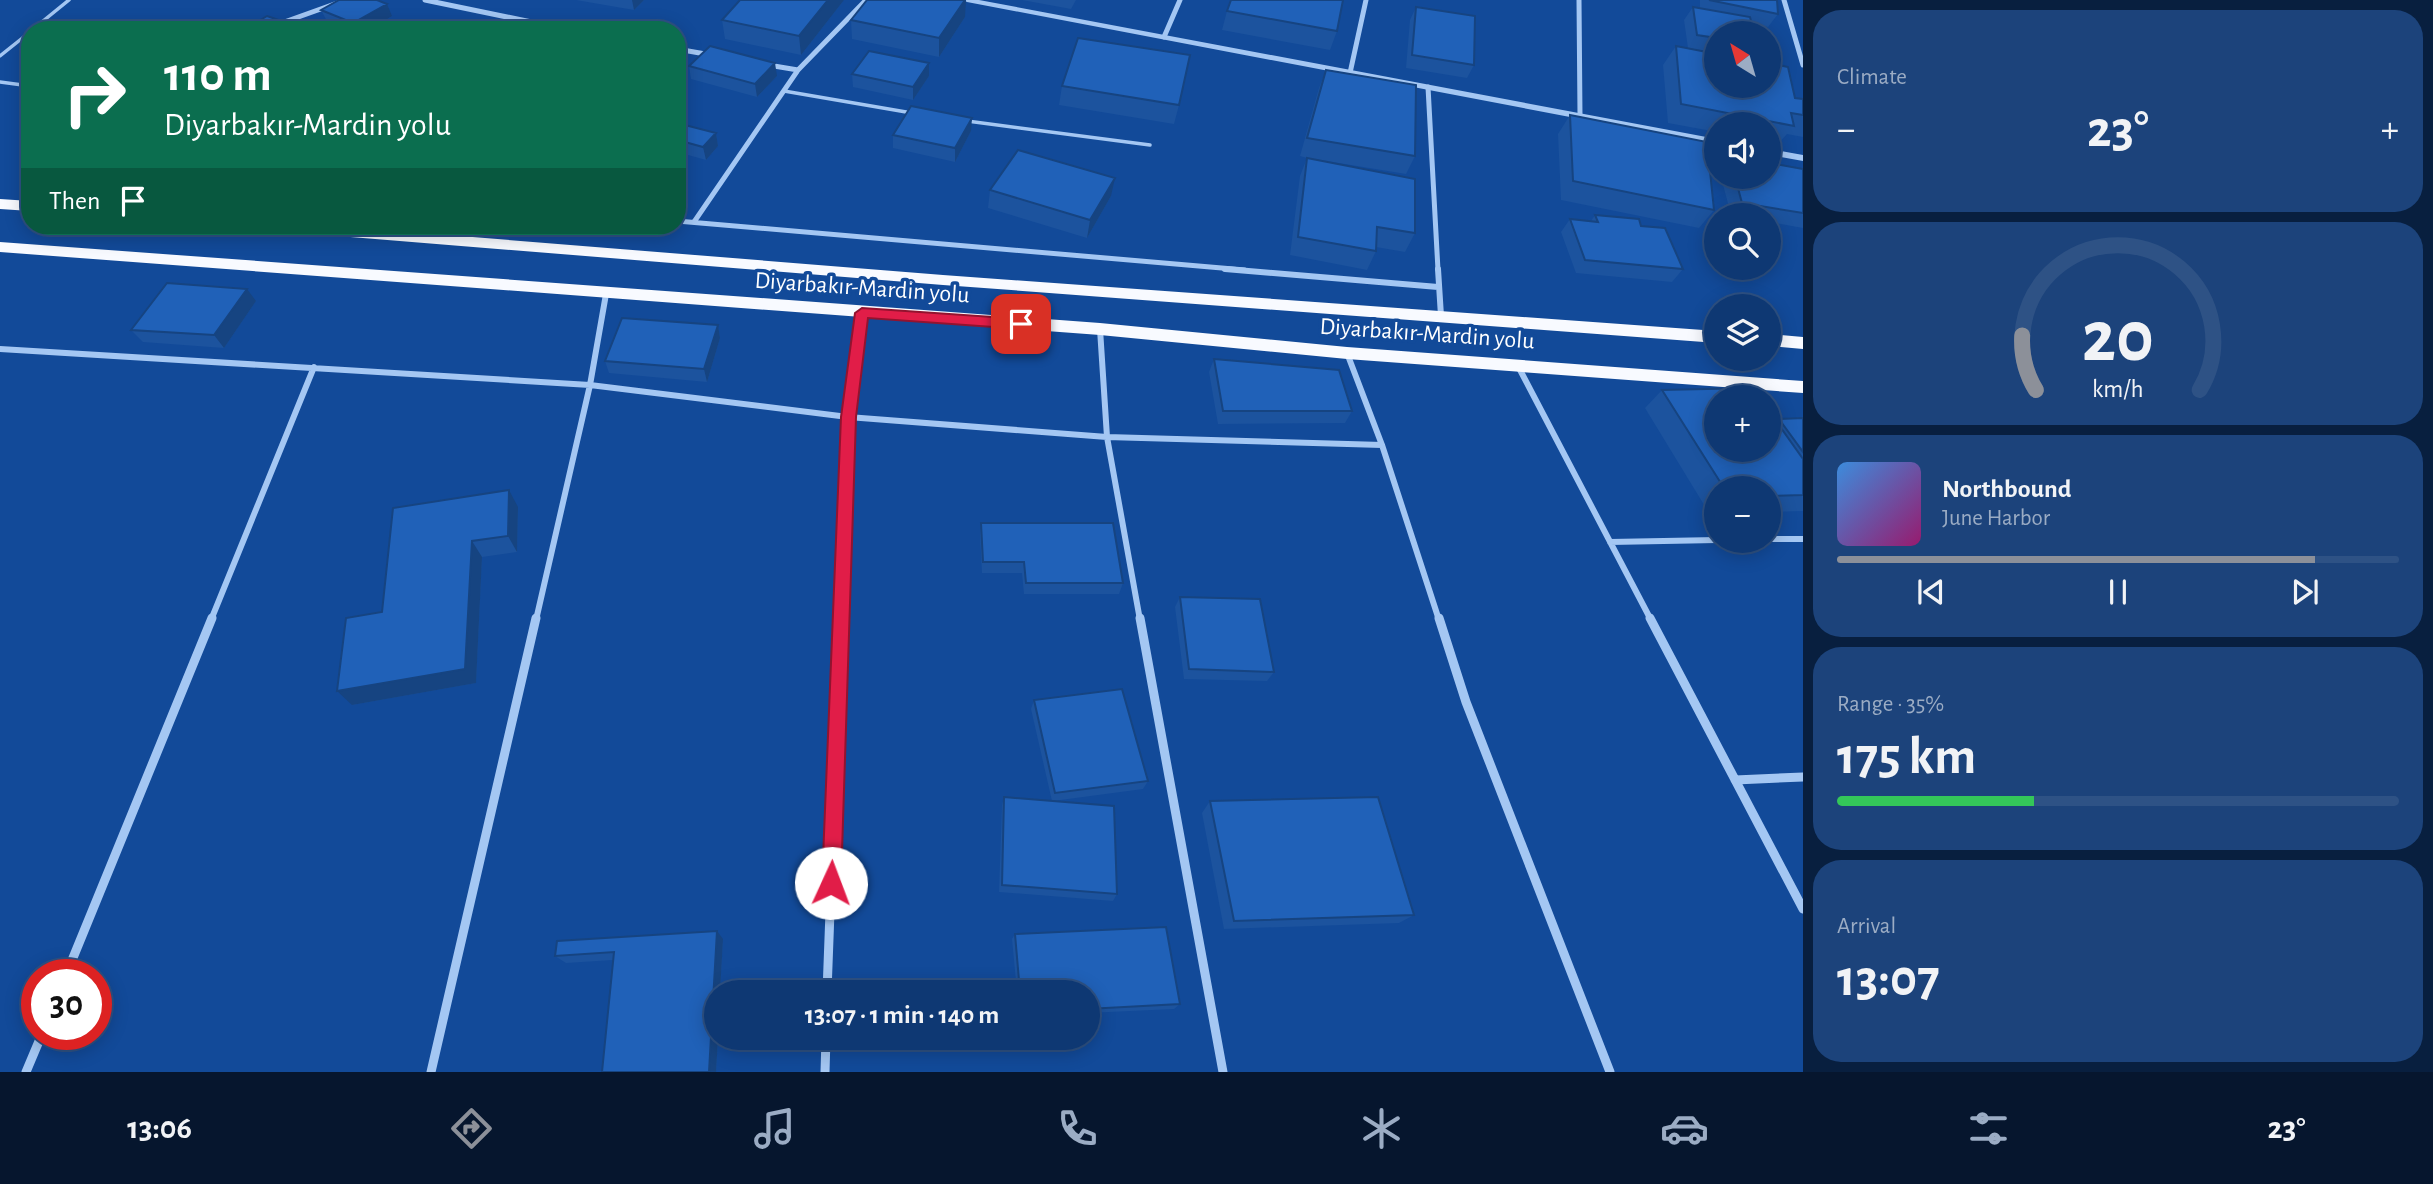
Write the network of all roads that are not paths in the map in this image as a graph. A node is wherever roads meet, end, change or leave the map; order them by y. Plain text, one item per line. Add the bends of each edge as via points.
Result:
1 (69, 0) edge
2 (346, 0) edge
3 (425, 0) edge
4 (866, 0) edge
5 (967, 0) edge
6 (1180, 0) edge
7 (1366, 0) edge
8 (1579, 0) edge
9 (1784, 0) edge
10 (43, 21) edge
11 (287, 21) edge
12 (526, 21) edge
13 (1164, 37) junction
14 (21, 39) edge
15 (686, 51) edge
16 (0, 56) edge
17 (718, 56) edge
18 (758, 63) edge
19 (1803, 65) edge
20 (798, 70) junction
21 (1350, 73) junction
22 (0, 82) edge
23 (21, 85) edge
24 (1428, 87) junction
25 (784, 91) junction
26 (919, 114) edge
27 (1580, 116) junction
28 (960, 120) edge
29 (1704, 140) edge
30 (1150, 145) dead end
31 (1781, 154) edge
32 (1803, 158) edge
33 (0, 204) edge
34 (21, 205) edge
35 (686, 222) edge
36 (694, 222) junction
37 (393, 235) edge
38 (0, 247) edge
39 (1438, 287) junction
40 (606, 293) junction
41 (862, 313) junction
42 (1441, 316) junction
43 (1100, 329) junction
44 (1704, 336) edge
45 (1781, 342) edge
46 (1803, 343) edge
47 (0, 349) edge
48 (1347, 353) junction
49 (1518, 366) junction
50 (314, 367) junction
51 (590, 385) junction
52 (1803, 387) edge
53 (848, 417) junction
54 (1107, 437) junction
55 (1382, 445) junction
56 (1803, 539) edge
57 (1704, 540) edge
58 (1781, 540) edge
59 (1610, 542) junction
60 (1803, 777) edge
61 (1735, 780) junction
62 (1803, 909) edge
63 (73, 959) edge
64 (827, 980) edge
65 (35, 1050) edge
66 (826, 1050) edge
67 (26, 1072) edge
68 (431, 1072) edge
69 (825, 1072) edge
70 (1223, 1072) edge
71 (1610, 1072) edge

1 - 10 lane
2 - 11 street
3 - 12 street
4 - 20 street
5 - 13 street
6 - 13 street
7 - 21 street
8 - 27 street
9 - 19 street
13 - 21 street
14 - 16 lane
15 - 17 street
18 - 20 street
20 - 25 street
21 - 24 street
22 - 23 lane
24 - 27 street
24 - 39 street
25 - 26 lane
25 - 36 street
27 - 29 street
28 - 30 lane
31 - 32 street
33 - 34 highway
35 - 36 street
36 - 39 street
37 - 42 highway, Diyarbakır-Mardin yolu
38 - 40 highway, Diyarbakır-Mardin yolu
39 - 42 street
40 - 41 highway, Diyarbakır-Mardin yolu
40 - 51 street
41 - 43 highway, Diyarbakır-Mardin yolu
41 - 53 street
42 - 44 highway, Diyarbakır-Mardin yolu
43 - 48 highway, Diyarbakır-Mardin yolu
43 - 54 street
45 - 46 highway
47 - 50 street
48 - 49 highway, Diyarbakır-Mardin yolu
48 - 55 street
49 - 52 highway, Diyarbakır-Mardin yolu
49 - 59 street
50 - 51 street
50 - 63 street
51 - 53 street
51 - 68 street
53 - 54 street
53 - 64 street
54 - 55 street
54 - 70 street
55 - 71 street via 1466,702
56 - 58 street
57 - 59 street
59 - 61 street
60 - 61 street
61 - 62 street
65 - 67 street
66 - 69 street

